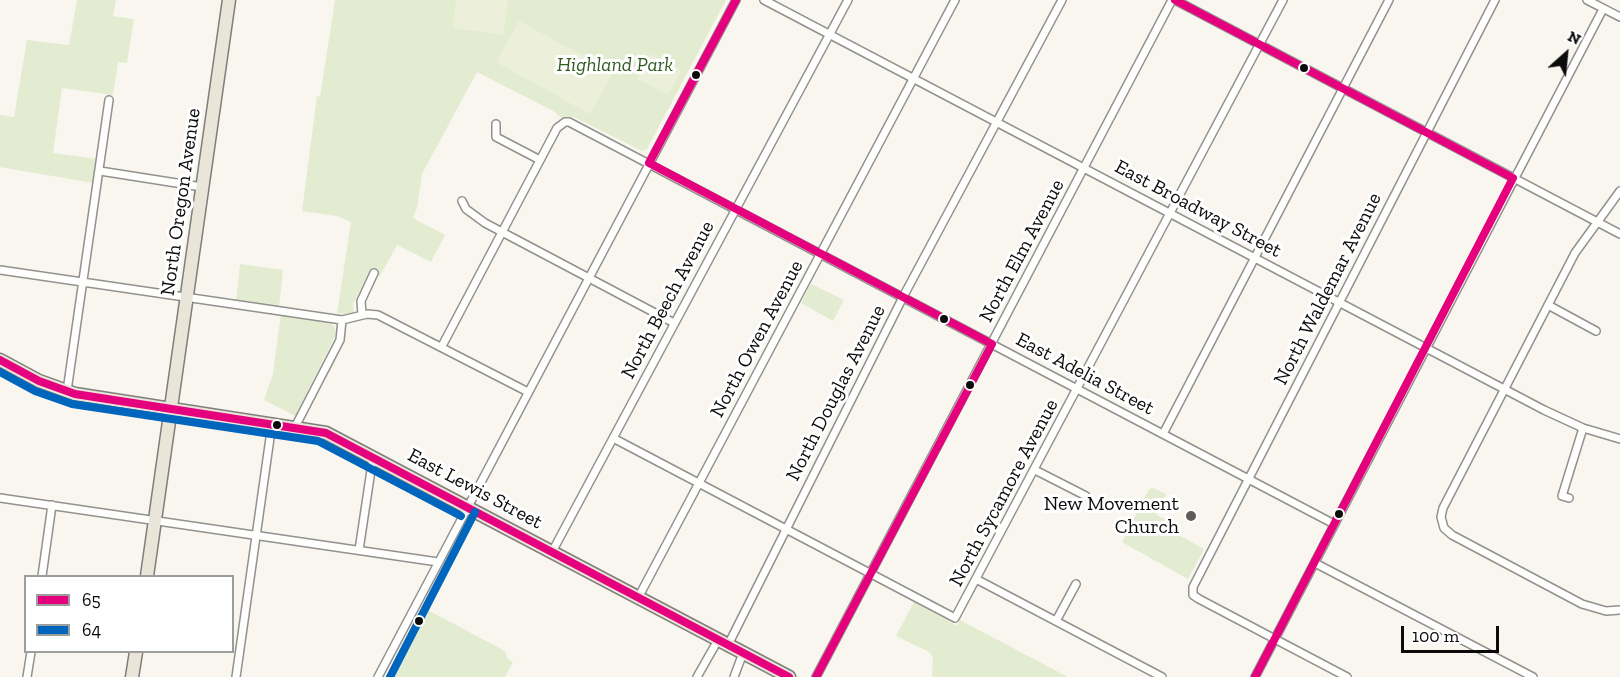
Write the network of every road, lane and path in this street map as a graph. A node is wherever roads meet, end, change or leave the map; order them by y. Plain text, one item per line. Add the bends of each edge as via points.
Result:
1 (229, 0) edge
2 (736, 0) edge
3 (764, 0) edge
4 (848, 0) edge
5 (955, 0) edge
6 (1062, 0) edge
7 (1174, 0) edge
8 (1282, 0) edge
9 (1389, 0) edge
10 (1495, 0) edge
11 (1587, 0) edge
12 (1603, 9) junction
13 (1620, 17) edge
14 (830, 34) junction
15 (1259, 44) junction
16 (913, 79) junction
17 (1343, 88) junction
18 (110, 100) dead end
19 (996, 122) junction
20 (496, 124) dead end
21 (1427, 133) junction
22 (540, 160) junction
23 (649, 164) junction
24 (1084, 168) junction
25 (100, 171) junction
26 (1514, 178) junction
27 (202, 187) junction
28 (1620, 191) edge
29 (462, 201) dead end
30 (736, 209) junction
31 (1170, 214) junction
32 (1597, 222) junction
33 (501, 232) junction
34 (1620, 234) edge
35 (820, 254) junction
36 (1255, 258) junction
37 (0, 270) edge
38 (374, 273) dead end
39 (588, 278) junction
40 (84, 282) junction
41 (903, 297) junction
42 (186, 298) junction
43 (1340, 303) junction
44 (1548, 305) junction
45 (362, 315) junction
46 (342, 320) junction
47 (674, 323) junction
48 (1596, 331) dead end
49 (992, 344) junction
50 (442, 346) junction
51 (1426, 348) junction
52 (0, 360) edge
53 (1077, 389) junction
54 (1504, 389) junction
55 (67, 391) junction
56 (528, 392) junction
57 (170, 410) junction
58 (272, 424) junction
59 (295, 427) junction
60 (1583, 428) junction
61 (1163, 434) junction
62 (613, 438) junction
63 (1620, 439) edge
64 (373, 457) junction
65 (1035, 470) junction
66 (1249, 479) junction
67 (699, 484) junction
68 (1086, 496) dead end
69 (0, 498) edge
70 (1569, 498) dead end
71 (52, 506) junction
72 (466, 507) junction
73 (154, 520) junction
74 (1334, 524) junction
75 (786, 530) junction
76 (256, 535) junction
77 (359, 550) junction
78 (552, 552) junction
79 (438, 562) junction
80 (1315, 563) junction
81 (871, 574) junction
82 (42, 575) edge
83 (147, 575) edge
84 (976, 579) junction
85 (1076, 584) dead end
86 (638, 598) junction
87 (1620, 610) edge
88 (1056, 621) junction
89 (1275, 639) junction
90 (723, 642) junction
91 (236, 647) edge
92 (31, 653) edge
93 (136, 653) edge
94 (743, 653) junction
95 (27, 677) edge
96 (132, 677) edge
97 (236, 677) edge
98 (378, 677) edge
99 (697, 677) edge
100 (734, 677) edge
101 (789, 677) edge
102 (816, 677) edge
103 (1162, 677) edge
104 (1255, 677) edge
105 (1347, 677) edge
106 (1533, 677) edge

1 - 27 main road, North Oregon Avenue
2 - 23 street
3 - 14 street, East Broadway Street
4 - 14 street, North Beech Avenue
5 - 16 street, North Owen Avenue
6 - 19 street, North Douglas Avenue
7 - 15 street
7 - 24 street, North Elm Avenue
8 - 15 street, North Sycamore Avenue
9 - 17 street
10 - 21 street, North Waldemar Avenue
11 - 12 street
12 - 13 street
12 - 26 street
14 - 16 street, East Broadway Street
14 - 30 street, North Beech Avenue
15 - 17 street
15 - 31 street, North Sycamore Avenue
16 - 19 street, East Broadway Street
16 - 35 street, North Owen Avenue
17 - 21 street
17 - 36 street
18 - 25 street
19 - 24 street, East Broadway Street
19 - 41 street, North Douglas Avenue
20 - 22 street via 496,137
21 - 26 street
21 - 43 street, North Waldemar Avenue
22 - 23 street, East Adelia Street via 557,128 565,122 574,123
22 - 33 street
23 - 30 street, East Adelia Street
23 - 39 street
24 - 31 street, East Broadway Street
24 - 49 street, North Elm Avenue
25 - 27 street
25 - 40 street
26 - 32 street
26 - 51 street
27 - 42 main road, North Oregon Avenue
28 - 32 street
29 - 33 street via 474,216
30 - 35 street, East Adelia Street
30 - 47 street, North Beech Avenue
31 - 36 street, East Broadway Street
31 - 53 street, North Sycamore Avenue
32 - 34 street
32 - 44 street via 1575,253
33 - 39 street
33 - 50 street
35 - 41 street, East Adelia Street
35 - 67 street, North Owen Avenue
36 - 43 street, East Broadway Street
36 - 61 street
37 - 40 street
38 - 45 street via 361,301
39 - 47 street
39 - 56 street
40 - 42 street
40 - 55 street
41 - 49 street, East Adelia Street
41 - 75 street, North Douglas Avenue
42 - 46 street
42 - 57 main road, North Oregon Avenue
43 - 51 street, East Broadway Street
43 - 66 street, North Waldemar Avenue
44 - 48 street
44 - 54 street
45 - 46 street
45 - 50 street via 385,317
46 - 59 street via 340,340
47 - 62 street, North Beech Avenue
49 - 53 street, East Adelia Street
49 - 81 street, North Elm Avenue
50 - 56 street
51 - 54 street, East Broadway Street
51 - 74 street
52 - 55 main road, East Lewis Street
53 - 61 street, East Adelia Street
53 - 65 street, North Sycamore Avenue
54 - 60 street, East Broadway Street
54 - 87 street via 1443,508 1444,528 1582,604 1606,611
55 - 57 main road, East Lewis Street
56 - 72 street
57 - 58 main road, East Lewis Street
57 - 73 main road, North Oregon Avenue
58 - 59 main road, East Lewis Street
58 - 76 street
59 - 64 main road, East Lewis Street via 326,433
60 - 63 street, East Broadway Street
60 - 70 street via 1562,496
61 - 66 street, East Adelia Street
62 - 67 street
62 - 78 street, North Beech Avenue
64 - 72 main road, East Lewis Street
64 - 77 street
65 - 68 street
65 - 84 street, North Sycamore Avenue
66 - 74 street, East Adelia Street
66 - 89 street, North Waldemar Avenue via 1193,595
67 - 75 street
67 - 86 street, North Owen Avenue
69 - 71 street
71 - 73 street
71 - 82 street
72 - 78 main road, East Lewis Street
72 - 79 street
73 - 76 street
73 - 83 main road, North Oregon Avenue
74 - 80 street
75 - 81 street
75 - 90 street, North Douglas Avenue
76 - 77 street
76 - 91 street
77 - 79 street
78 - 86 main road, East Lewis Street
79 - 98 street
80 - 89 street
80 - 106 street
81 - 84 street, North Sycamore Avenue via 955,618
81 - 102 street, North Elm Avenue
84 - 88 street
85 - 88 street
86 - 90 main road, East Lewis Street
88 - 103 street
89 - 104 street
89 - 105 street
90 - 94 main road, East Lewis Street
90 - 99 street, North Douglas Avenue
91 - 97 street
92 - 95 street
93 - 96 main road
94 - 100 street
94 - 101 main road, East Lewis Street

